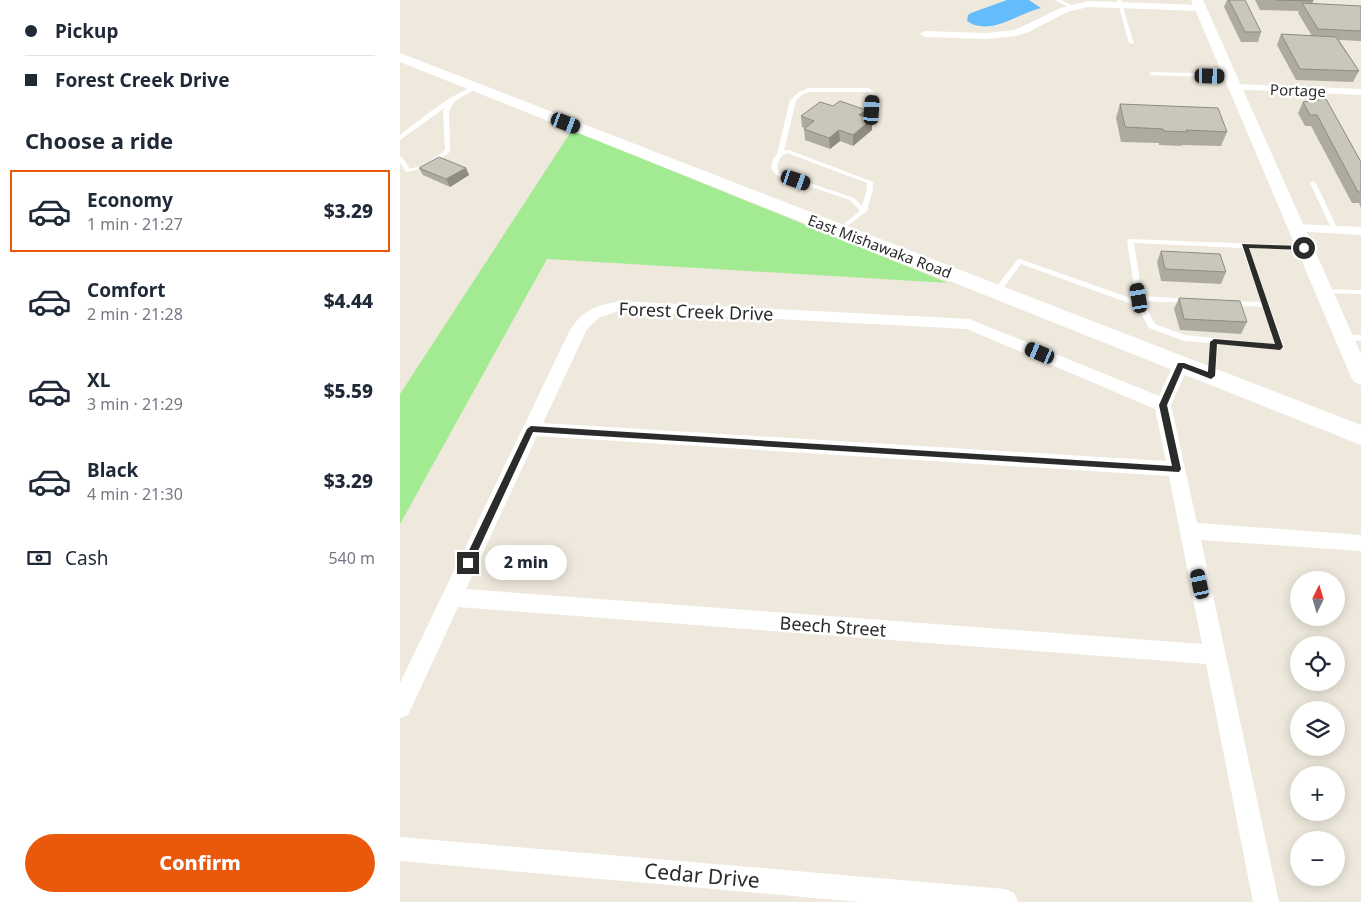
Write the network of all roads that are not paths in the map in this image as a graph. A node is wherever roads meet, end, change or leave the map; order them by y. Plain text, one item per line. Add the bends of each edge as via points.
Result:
1 (1057, 0) edge
2 (1120, 2) edge
3 (1198, 4) edge
4 (1073, 7) junction
5 (925, 34) dead end
6 (1132, 43) dead end
7 (400, 57) edge
8 (1152, 74) dead end
9 (1232, 82) junction
10 (476, 87) junction
11 (1361, 92) edge
12 (452, 101) junction
13 (872, 110) dead end
14 (400, 138) edge
15 (780, 153) junction
16 (400, 158) edge
17 (1313, 183) dead end
18 (864, 211) junction
19 (1296, 228) junction
20 (840, 230) junction
21 (1335, 230) junction
22 (1361, 232) edge
23 (1245, 246) junction
24 (1304, 248) junction
25 (1323, 291) junction
26 (996, 292) junction
27 (1361, 292) edge
28 (1140, 301) junction
29 (1198, 301) edge
30 (1217, 302) edge
31 (1265, 305) junction
32 (1343, 337) junction
33 (1361, 338) edge
34 (1214, 342) junction
35 (1181, 364) junction
36 (1211, 376) junction
37 (1361, 377) edge
38 (1163, 405) junction
39 (531, 429) junction
40 (1361, 435) edge
41 (1176, 469) junction
42 (1189, 531) junction
43 (1361, 543) edge
44 (452, 597) junction
45 (1215, 655) junction
46 (400, 707) edge
47 (400, 849) edge
48 (1005, 902) edge
49 (1266, 902) edge

1 - 4 lane
2 - 3 street
2 - 4 street
2 - 6 lane
3 - 9 street
4 - 5 street via 1016,33 986,36
7 - 10 main road, East Mishawaka Road
8 - 9 lane
9 - 11 street, Portage
9 - 19 street
10 - 12 lane
10 - 20 main road, East Mishawaka Road
12 - 14 lane
12 - 16 lane via 446,110 448,151 427,166 408,171
13 - 15 lane via 872,92 868,90 809,90 801,93 793,100
15 - 18 lane via 774,168 778,174 852,199
15 - 18 lane via 787,151 870,182
17 - 21 lane
18 - 20 lane
19 - 21 street
19 - 24 street
20 - 26 main road, East Mishawaka Road
21 - 22 street
23 - 24 lane
23 - 28 lane via 1130,241
23 - 31 lane
24 - 25 street
25 - 27 lane
25 - 32 street
26 - 28 lane via 1020,261
26 - 35 main road, East Mishawaka Road
28 - 29 lane
28 - 34 lane via 1152,326 1184,338
30 - 31 lane
31 - 34 lane via 1280,347
32 - 33 lane
32 - 37 street
34 - 36 lane
35 - 36 main road, East Mishawaka Road
35 - 38 street
36 - 40 main road, East Mishawaka Road
38 - 39 street, Forest Creek Drive via 969,324 620,306 599,310 585,318
38 - 41 street
39 - 41 street
39 - 44 street, Forest Creek Drive
41 - 42 street
42 - 43 street
42 - 45 street
44 - 45 street, Beech Street
44 - 46 street, Forest Creek Drive
45 - 49 street
47 - 48 street, Cedar Drive

